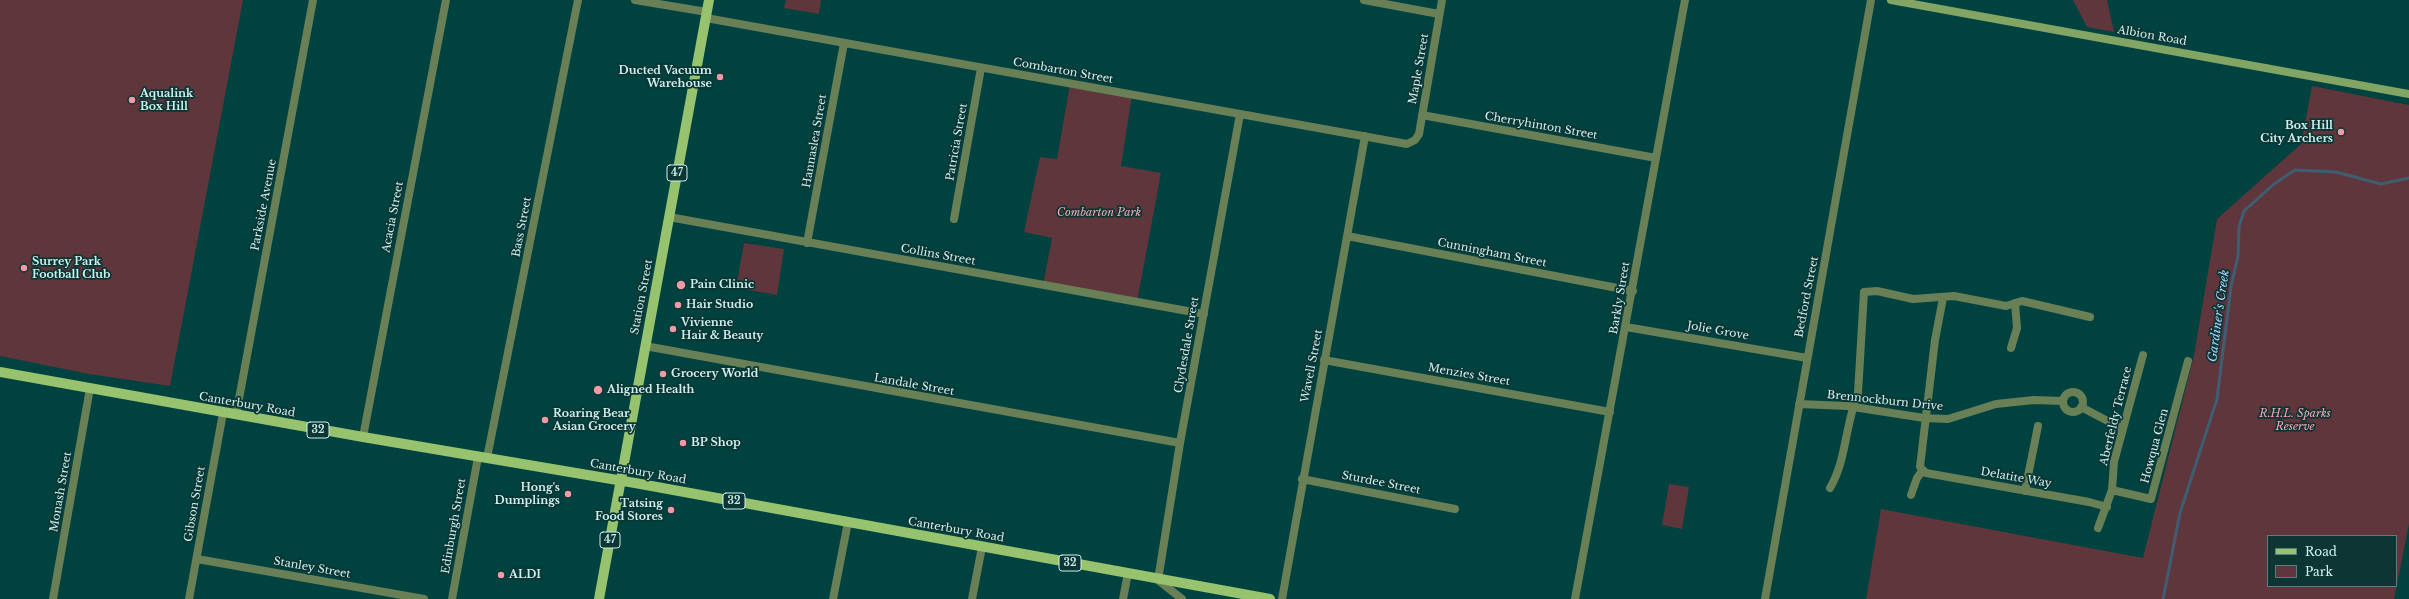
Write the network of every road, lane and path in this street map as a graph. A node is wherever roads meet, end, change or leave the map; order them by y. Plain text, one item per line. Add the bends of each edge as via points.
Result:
1 (313, 0) edge
2 (446, 0) edge
3 (578, 0) edge
4 (635, 0) edge
5 (709, 0) edge
6 (1364, 0) edge
7 (1442, 0) edge
8 (1685, 0) edge
9 (1871, 0) edge
10 (1891, 0) edge
11 (1439, 14) junction
12 (706, 15) junction
13 (844, 43) junction
14 (981, 68) junction
15 (2409, 94) edge
16 (1240, 114) junction
17 (1422, 115) junction
18 (1365, 136) junction
19 (1415, 140) joint
20 (1656, 158) junction
21 (669, 217) junction
22 (954, 219) dead end
23 (1347, 236) junction
24 (807, 243) junction
25 (1633, 291) junction
26 (1943, 298) junction
27 (2016, 303) junction
28 (1204, 314) junction
29 (2090, 317) dead end
30 (1626, 327) junction
31 (645, 346) junction
32 (2012, 348) dead end
33 (2143, 355) dead end
34 (1807, 358) junction
35 (1324, 360) junction
36 (2188, 360) dead end
37 (0, 372) edge
38 (90, 388) junction
39 (2062, 401) junction
40 (1799, 404) junction
41 (1852, 407) junction
42 (2081, 407) junction
43 (1610, 412) junction
44 (222, 413) junction
45 (236, 415) junction
46 (1926, 418) junction
47 (2038, 426) dead end
48 (2123, 430) junction
49 (363, 437) junction
50 (1180, 443) junction
51 (482, 457) junction
52 (1923, 470) junction
53 (1302, 479) junction
54 (621, 480) junction
55 (1830, 488) dead end
56 (2025, 490) junction
57 (2112, 490) junction
58 (1911, 495) dead end
59 (2107, 507) junction
60 (1455, 509) dead end
61 (848, 522) junction
62 (2098, 528) dead end
63 (982, 547) junction
64 (197, 559) junction
65 (1128, 574) junction
66 (1158, 580) junction
67 (53, 599) edge
68 (189, 599) edge
69 (424, 599) edge
70 (452, 599) edge
71 (599, 599) edge
72 (833, 599) edge
73 (972, 599) edge
74 (1123, 599) edge
75 (1182, 599) edge
76 (1270, 599) edge
77 (1282, 599) edge
78 (1575, 599) edge
79 (1765, 599) edge

1 - 45 street, Parkside Avenue
2 - 49 street, Acacia Street
3 - 51 street, Bass Street
4 - 12 street, Combarton Street
5 - 12 main road, Station Street / 47
6 - 11 street
7 - 11 street, Maple Street
8 - 20 street, Barkly Street
9 - 34 street, Bedford Street
10 - 15 street, Albion Road
11 - 17 street, Maple Street
12 - 13 street, Combarton Street
12 - 21 main road, Station Street / 47
13 - 14 street, Combarton Street
13 - 24 street, Hannaslea Street
14 - 16 street, Combarton Street
14 - 22 street, Patricia Street
16 - 18 street, Combarton Street
16 - 28 street, Clydesdale Street
17 - 19 street, Maple Street via 1419,134
17 - 20 street, Cherryhinton Street
18 - 19 street, Combarton Street via 1407,144
18 - 23 street, Wavell Street
20 - 25 street, Barkly Street
21 - 24 street, Collins Street
21 - 31 main road, Station Street / 47
23 - 25 street, Cunningham Street
23 - 35 street, Wavell Street
24 - 28 street, Collins Street
25 - 30 street, Barkly Street
26 - 27 street via 1954,296 2006,306
26 - 41 street via 1913,299 1876,290 1864,292 1858,393
26 - 46 street via 1935,340
27 - 29 street via 2022,302
27 - 32 street via 2017,328
28 - 50 street, Clydesdale Street
30 - 34 street, Jolie Grove
30 - 43 street, Barkly Street
31 - 50 street, Landale Street
31 - 54 main road, Station Street / 47
33 - 48 street, Aberfeldy Terrace
34 - 40 street, Bedford Street
35 - 43 street, Menzies Street
35 - 53 street, Wavell Street
36 - 57 street, Howqua Glen via 2151,499
37 - 38 main road, Canterbury Road / 32
38 - 44 main road, Canterbury Road / 32
38 - 67 street, Monash Street
39 - 42 street via 2068,411 2077,411
39 - 42 street via 2068,392 2075,392 2082,398
39 - 46 street, Brennockburn Drive via 2034,400 1996,404 1948,419
40 - 41 street, Brennockburn Drive
40 - 79 street, Bedford Street
41 - 46 street, Brennockburn Drive
41 - 55 street via 1838,475
42 - 48 street
43 - 78 street, Barkly Street
44 - 45 main road, Canterbury Road / 32
44 - 64 street, Gibson Street
45 - 49 main road, Canterbury Road / 32
46 - 52 street via 1920,453 1920,467
47 - 56 street
48 - 57 street, Aberfeldy Terrace via 2114,462
49 - 51 main road, Canterbury Road / 32
50 - 66 street, Clydesdale Street
51 - 54 main road, Canterbury Road / 32
51 - 70 street, Edinburgh Street
52 - 56 street, Delatite Way via 1926,473
52 - 58 street
53 - 60 street, Sturdee Street
53 - 77 street, Wavell Street
54 - 61 main road, Canterbury Road / 32
54 - 71 main road, Station Street / 47
56 - 59 street, Delatite Way
57 - 59 street, Aberfeldy Terrace
59 - 62 street, Aberfeldy Terrace
61 - 63 main road, Canterbury Road / 32
61 - 72 street
63 - 65 main road, Canterbury Road / 32
63 - 73 street
64 - 68 street, Gibson Street
64 - 69 street, Stanley Street
65 - 66 main road, Canterbury Road / 32
65 - 74 street
66 - 75 street
66 - 76 main road, Canterbury Road / 32

